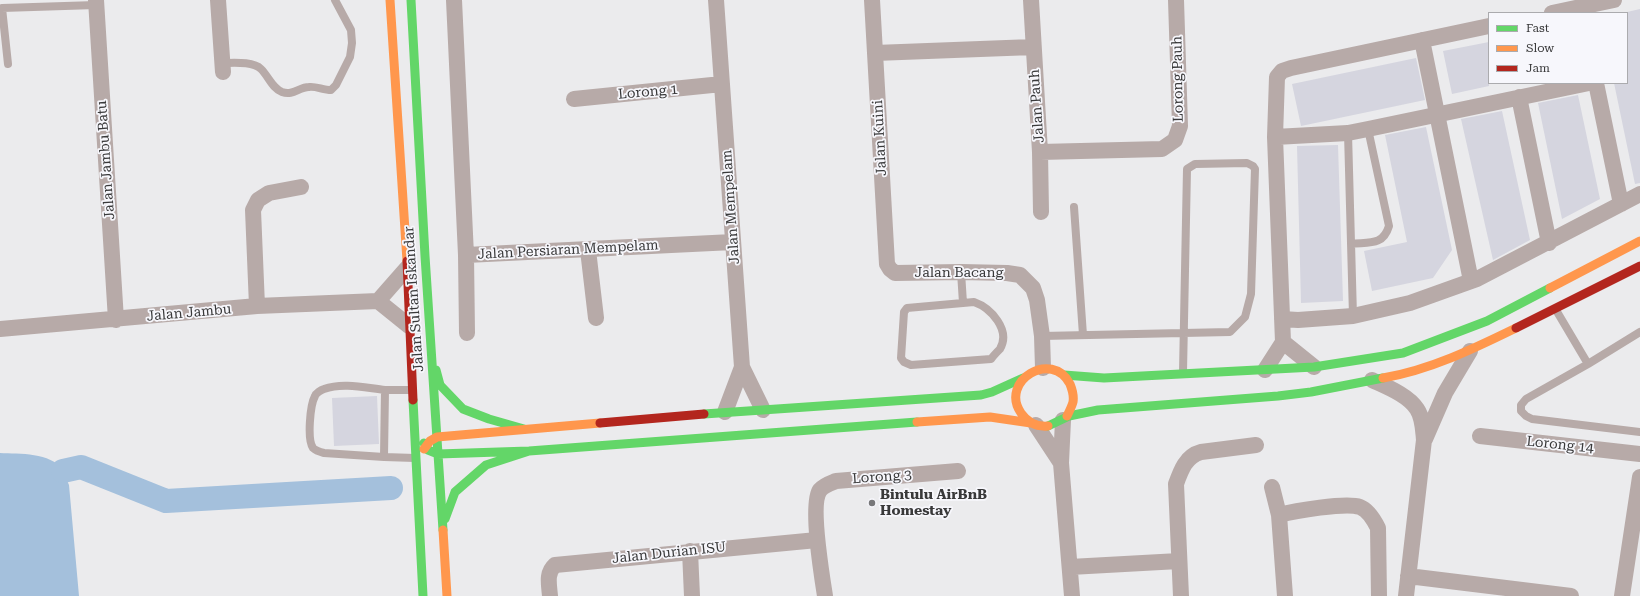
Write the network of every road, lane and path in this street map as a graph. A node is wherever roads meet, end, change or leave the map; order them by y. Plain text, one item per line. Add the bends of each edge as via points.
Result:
1 (218, 0) edge
2 (335, 0) edge
3 (390, 0) edge
4 (411, 0) edge
5 (454, 0) edge
6 (716, 0) edge
7 (872, 0) edge
8 (1031, 0) edge
9 (1176, 0) edge
10 (1614, 0) edge
11 (96, 3) edge
12 (1, 5) edge
13 (1580, 10) edge
14 (1561, 12) edge
15 (1, 26) edge
16 (1488, 26) edge
17 (1422, 40) junction
18 (1033, 47) junction
19 (875, 53) junction
20 (8, 64) dead end
21 (222, 67) joint
22 (722, 84) junction
23 (1583, 84) edge
24 (1596, 84) edge
25 (1519, 97) junction
26 (574, 99) dead end
27 (1437, 114) junction
28 (1368, 129) junction
29 (1348, 133) junction
30 (1275, 137) junction
31 (1040, 152) junction
32 (302, 187) dead end
33 (1640, 194) edge
34 (1621, 204) junction
35 (1074, 207) dead end
36 (1041, 212) dead end
37 (1640, 241) edge
38 (734, 242) junction
39 (1549, 243) junction
40 (1351, 244) junction
41 (588, 250) junction
42 (466, 255) junction
43 (1640, 266) edge
44 (407, 268) junction
45 (960, 272) junction
46 (894, 273) joint
47 (1472, 281) junction
48 (378, 301) junction
49 (963, 303) junction
50 (257, 306) junction
51 (1555, 308) junction
52 (1353, 316) junction
53 (596, 318) dead end
54 (1282, 319) junction
55 (116, 320) junction
56 (409, 326) junction
57 (0, 330) edge
58 (1640, 332) edge
59 (467, 333) dead end
60 (1184, 333) junction
61 (1083, 335) junction
62 (1042, 336) junction
63 (1283, 342) junction
64 (431, 349) junction
65 (1470, 351) junction
66 (1588, 364) junction
67 (742, 367) junction
68 (1314, 367) junction
69 (1043, 368) junction
70 (1265, 370) junction
71 (1064, 375) junction
72 (1183, 375) junction
73 (1023, 378) junction
74 (1372, 380) junction
75 (385, 390) junction
76 (413, 390) junction
77 (763, 410) junction
78 (725, 412) junction
79 (414, 418) junction
80 (1065, 418) junction
81 (1033, 424) junction
82 (524, 429) junction
83 (1640, 432) edge
84 (1480, 436) dead end
85 (437, 437) junction
86 (1424, 440) junction
87 (1256, 445) dead end
88 (425, 446) junction
89 (529, 451) junction
90 (438, 454) junction
91 (1640, 454) edge
92 (384, 457) junction
93 (416, 458) junction
94 (1061, 463) junction
95 (958, 471) dead end
96 (416, 475) junction
97 (1640, 477) edge
98 (1272, 487) dead end
99 (1278, 515) junction
100 (443, 525) junction
101 (817, 540) junction
102 (690, 551) junction
103 (1179, 561) junction
104 (1070, 567) junction
105 (1408, 576) junction
106 (423, 596) edge
107 (447, 596) edge
108 (550, 596) edge
109 (692, 596) edge
110 (824, 596) edge
111 (1072, 596) edge
112 (1181, 596) edge
113 (1285, 596) edge
114 (1379, 596) edge
115 (1406, 596) edge
116 (1571, 596) edge
117 (1622, 596) edge

1 - 21 street
2 - 21 lane via 351,30 352,43 350,57 331,90 311,86 289,93 274,87 255,65
3 - 44 street
4 - 64 street, Jalan Sultan Iskandar
5 - 42 street, Jalan Persiaran Mempelam
6 - 22 street, Jalan Mempelam
7 - 19 street, Jalan Kuini
8 - 18 street, Jalan Pauh
9 - 31 street, Lorong Pauh via 1180,126 1175,140 1162,149
10 - 13 street
11 - 12 lane
11 - 55 street, Jalan Jambu Batu
12 - 15 lane
13 - 14 street
15 - 20 lane
16 - 17 street
17 - 27 street
17 - 30 street via 1282,71 1277,77
18 - 19 street
18 - 31 street, Jalan Pauh
19 - 46 street, Jalan Kuini via 887,264
22 - 26 street, Lorong 1
22 - 38 street, Jalan Mempelam
23 - 25 street
24 - 34 street
25 - 27 street
25 - 39 street
27 - 28 street
27 - 47 street
28 - 29 street
28 - 40 lane via 1389,226 1386,235 1380,241
29 - 30 street
29 - 40 lane
30 - 54 street
31 - 36 street, Jalan Pauh
32 - 50 street via 269,194 258,200 253,210
33 - 34 street
34 - 39 street
35 - 61 lane
37 - 68 street via 1480,324 1403,352
38 - 41 street, Jalan Persiaran Mempelam
38 - 67 street, Jalan Mempelam
39 - 47 street
40 - 52 lane
41 - 42 street, Jalan Persiaran Mempelam
41 - 53 street
42 - 59 street
43 - 51 street
44 - 48 street
44 - 56 street
45 - 46 street, Jalan Bacang
45 - 49 lane
45 - 62 street, Jalan Bacang via 1020,275 1034,288
47 - 52 street via 1410,303
48 - 50 street, Jalan Jambu
48 - 56 street
49 - 49 lane via 980,304 996,318 1002,334 1000,348 991,358 911,365 904,362 901,358 904,312 907,308
50 - 55 street, Jalan Jambu
51 - 65 street
51 - 66 lane
52 - 54 street
54 - 63 street
55 - 57 street, Jalan Jambu
56 - 76 street
58 - 66 lane
60 - 60 lane via 1187,169 1195,164 1251,164 1255,169 1250,294 1245,317 1230,332
60 - 61 lane
60 - 72 lane
61 - 62 lane
62 - 69 street, Jalan Bacang
63 - 68 street
63 - 70 street
64 - 82 street via 440,385 463,409
64 - 85 street, Jalan Sultan Iskandar
65 - 74 street via 1418,370
65 - 86 street via 1445,393
66 - 83 lane via 1526,399 1521,411 1532,419
67 - 77 street
67 - 78 street, Jalan Mempelam
68 - 70 street
69 - 71 street
69 - 73 street
70 - 72 street
71 - 72 street via 1104,378
71 - 80 street via 1070,382 1074,400
73 - 77 street via 982,395
73 - 81 street via 1018,385 1016,402 1024,418
74 - 80 street via 1297,394 1103,409
74 - 86 street via 1392,390 1417,409 1423,423
75 - 76 lane
75 - 92 lane
75 - 92 lane via 342,385 315,394 310,434 312,447 324,453
76 - 79 street
77 - 78 street
78 - 82 street
79 - 88 street
79 - 93 street
80 - 81 street via 1050,426
80 - 94 street
81 - 89 street via 981,417
81 - 94 street
82 - 85 street
84 - 91 street, Lorong 14
85 - 88 street
85 - 90 street, Jalan Sultan Iskandar
86 - 105 street
87 - 103 street via 1193,454 1181,468 1176,484
88 - 90 street
88 - 96 street
89 - 90 street
89 - 100 street via 486,465 455,492
90 - 100 street, Jalan Sultan Iskandar
92 - 93 lane
93 - 96 street
94 - 104 street
95 - 101 street, Lorong 3 via 836,480 827,484 820,489 817,497
96 - 106 street
97 - 117 street
98 - 99 street
99 - 113 street
99 - 114 street via 1349,505 1361,507 1373,518 1378,528
100 - 107 street, Jalan Sultan Iskandar
101 - 102 street, Jalan Durian ISU
101 - 110 street, Lorong 3
102 - 108 street, Jalan Durian ISU via 555,565 550,569
102 - 109 street
103 - 104 street
103 - 112 street
104 - 111 street
105 - 115 street
105 - 116 street

